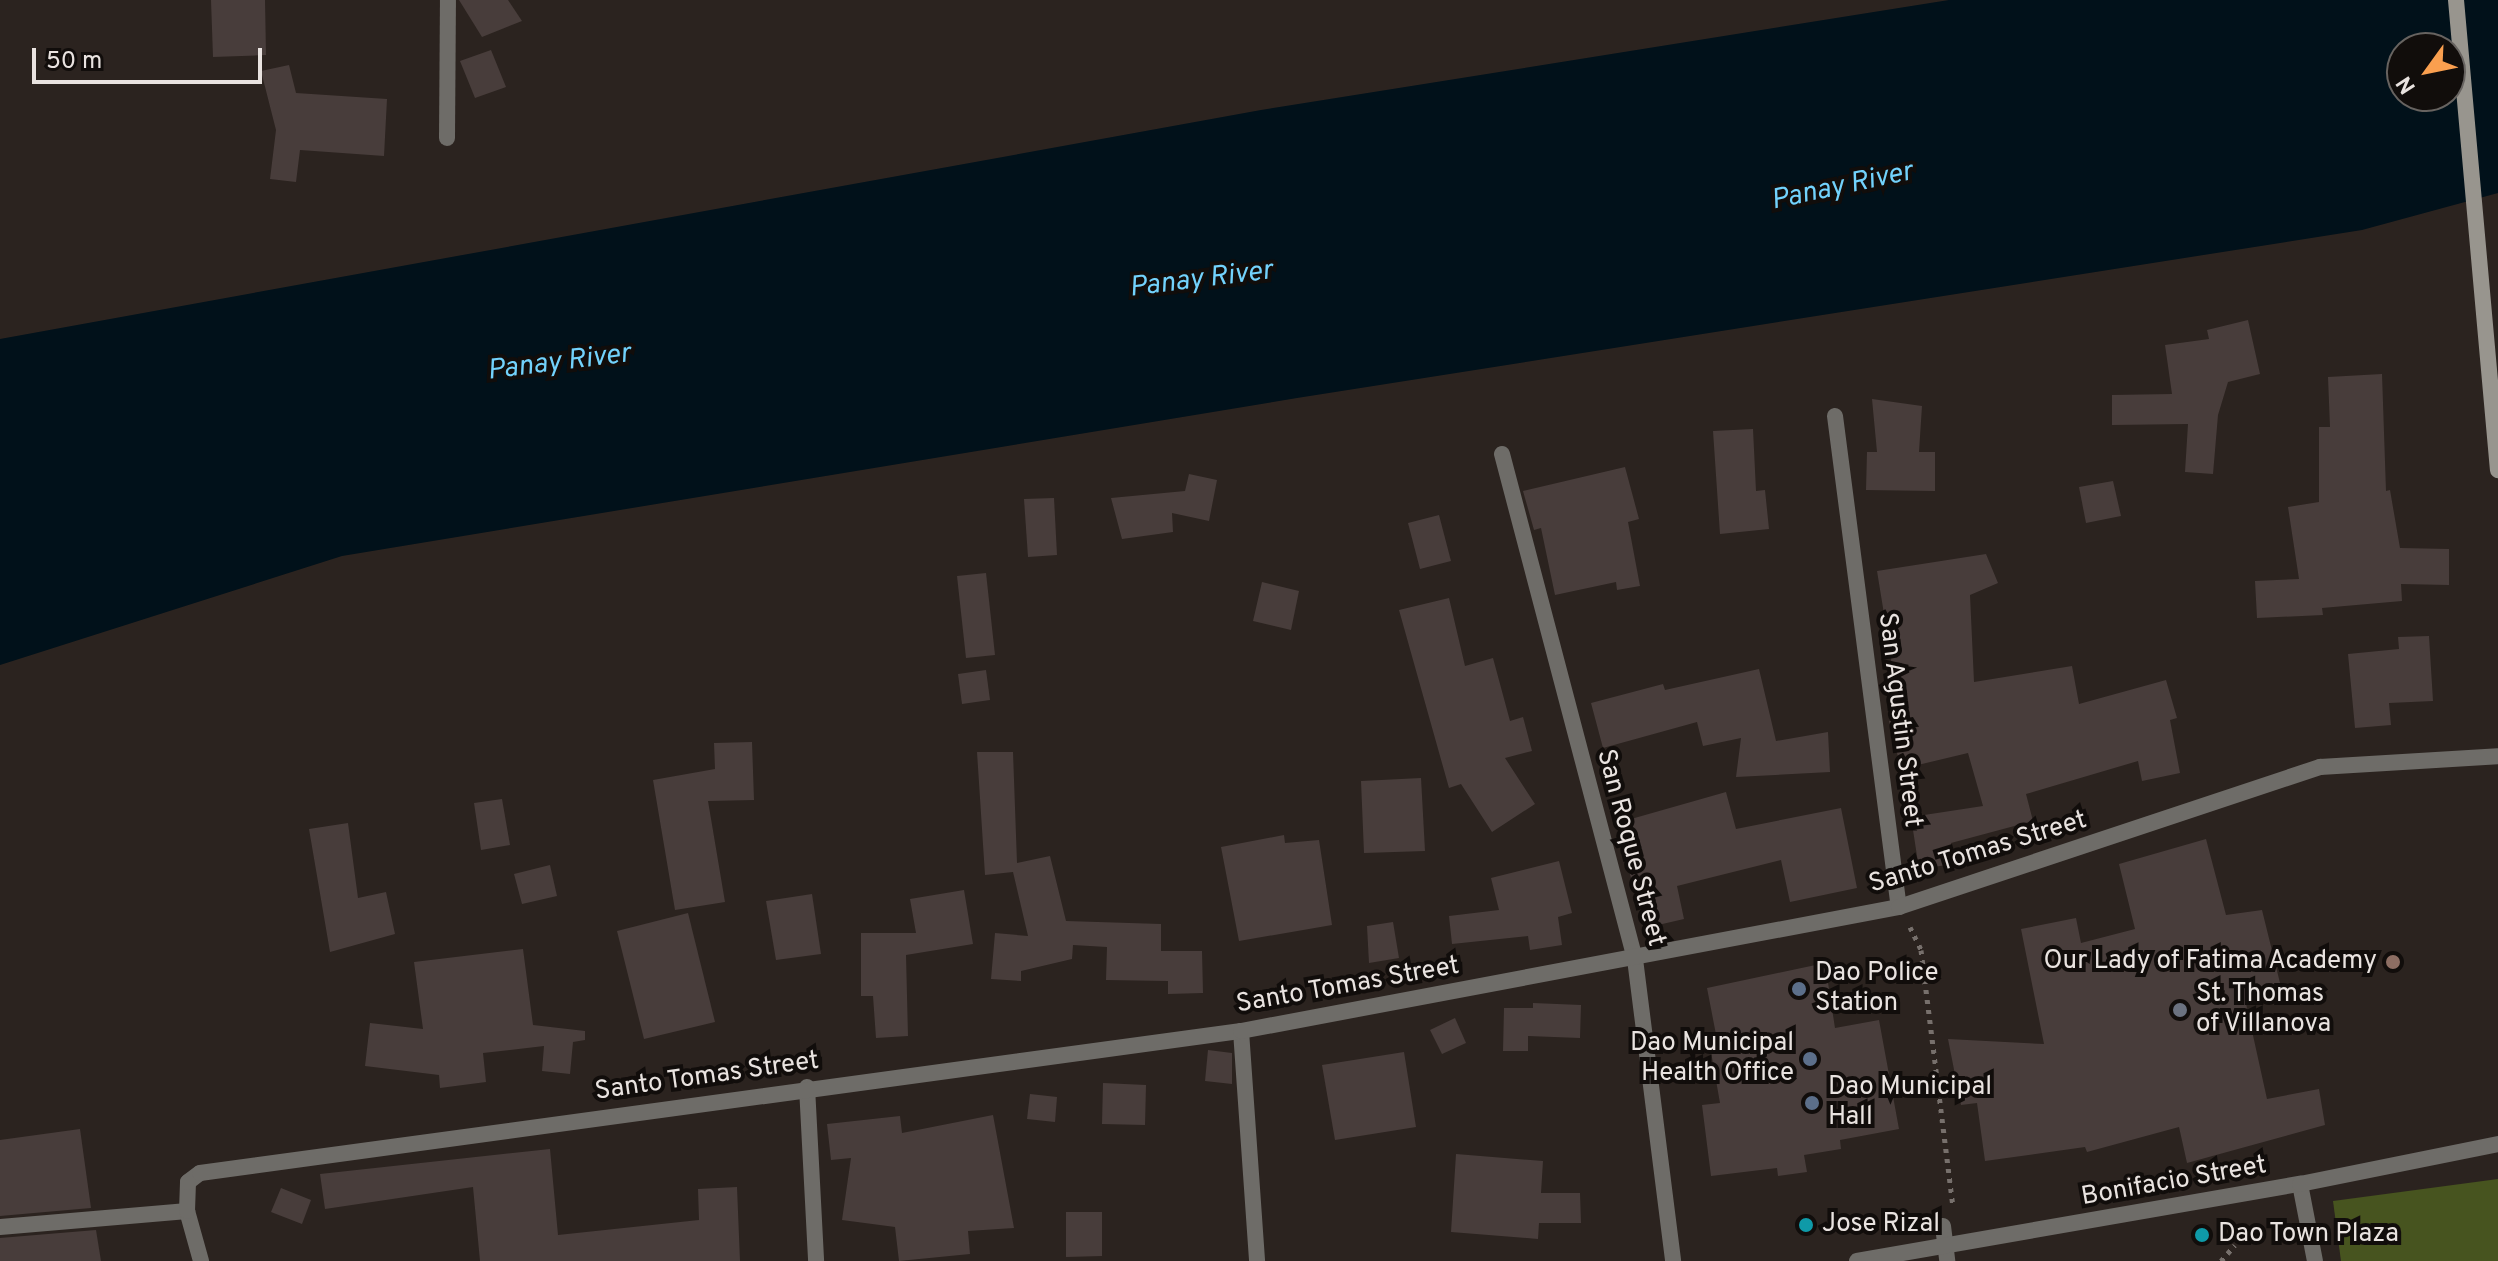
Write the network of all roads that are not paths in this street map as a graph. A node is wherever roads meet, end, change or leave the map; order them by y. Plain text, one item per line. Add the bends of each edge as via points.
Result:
1 (448, 0) edge
2 (2456, 0) edge
3 (447, 138) dead end
4 (1835, 416) dead end
5 (1502, 454) dead end
6 (2498, 470) edge
7 (2498, 756) edge
8 (1899, 907) junction
9 (1635, 959) junction
10 (1241, 1031) junction
11 (807, 1087) junction
12 (2498, 1144) edge
13 (2300, 1184) junction
14 (187, 1211) junction
15 (1943, 1226) road end
16 (0, 1227) edge
17 (1946, 1254) edge
18 (201, 1261) edge
19 (816, 1261) edge
20 (1257, 1261) edge
21 (1673, 1261) edge
22 (1857, 1261) edge
23 (2315, 1261) edge

1 - 3 street
2 - 6 street
4 - 8 street, San Agustin Street
5 - 9 street, San Roque Street
7 - 8 street, Santo Tomas Street via 2320,767
8 - 9 street, Santo Tomas Street
9 - 10 street, Santo Tomas Street
9 - 21 street, San Roque Street
10 - 11 street, Santo Tomas Street
10 - 20 street
11 - 14 street, Santo Tomas Street via 200,1173 188,1182
11 - 19 street
12 - 13 street, Bonifacio Street
13 - 17 street, Bonifacio Street
13 - 23 street
14 - 16 street
14 - 18 street
15 - 17 street
17 - 22 street, Bonifacio Street

